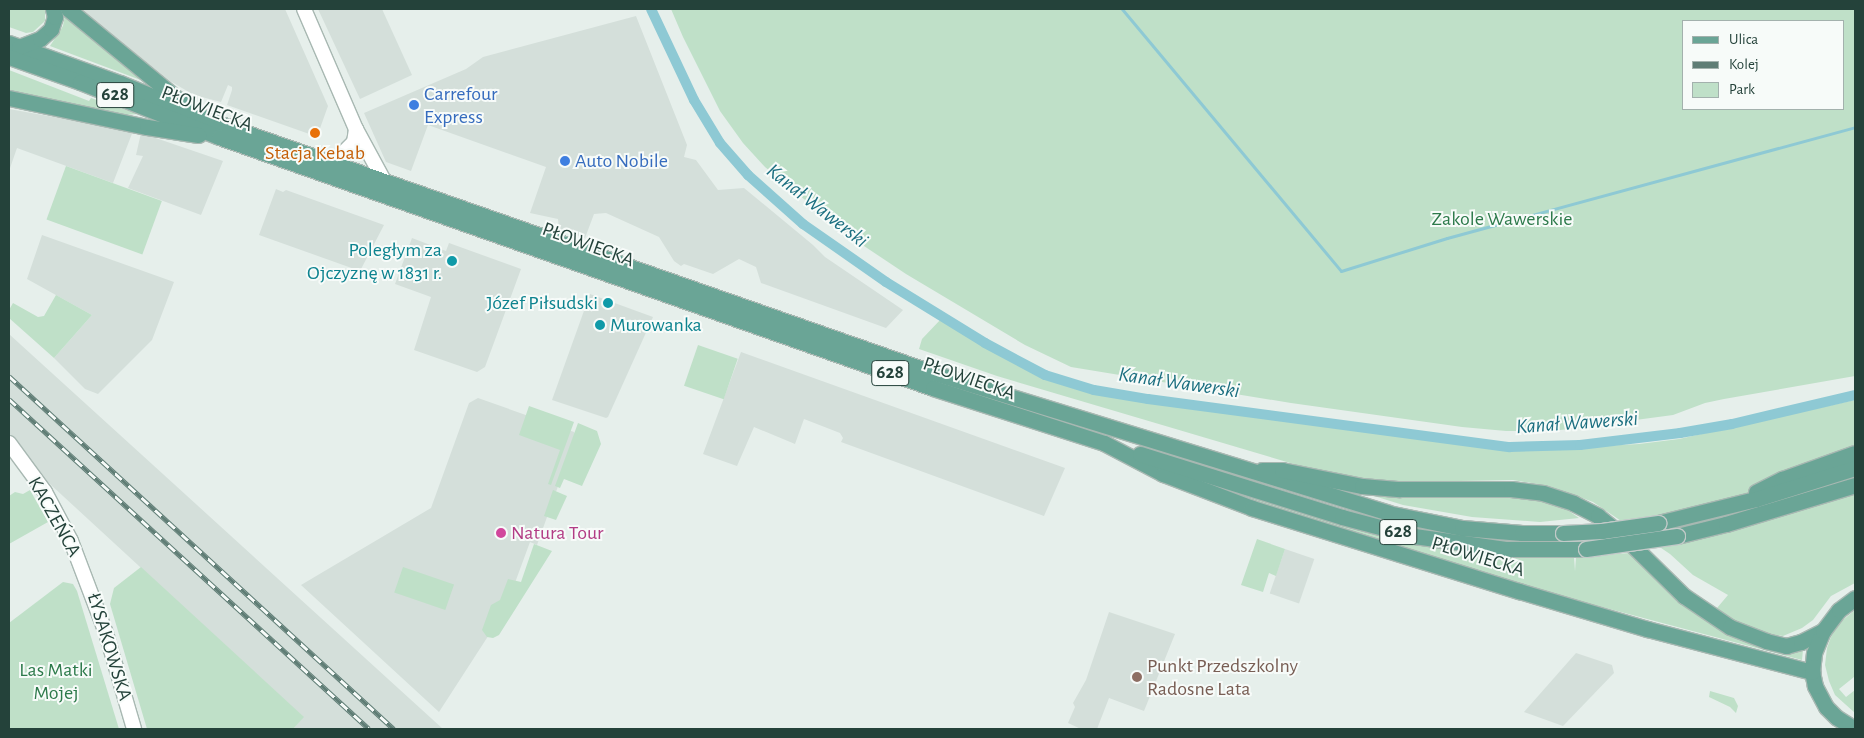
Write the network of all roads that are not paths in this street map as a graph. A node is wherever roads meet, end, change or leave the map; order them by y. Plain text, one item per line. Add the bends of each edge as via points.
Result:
1 (53, 9) edge
2 (68, 9) edge
3 (304, 9) edge
4 (12, 49) edge
5 (9, 98) edge
6 (195, 114) junction
7 (356, 129) junction
8 (220, 137) junction
9 (334, 162) junction
10 (383, 179) junction
11 (9, 443) edge
12 (1104, 443) junction
13 (1855, 453) edge
14 (1855, 468) edge
15 (1245, 470) junction
16 (1855, 485) edge
17 (1733, 505) junction
18 (82, 566) joint
19 (1855, 598) edge
20 (1823, 631) junction
21 (1812, 672) junction
22 (1836, 723) edge
23 (134, 729) edge
24 (1855, 729) edge

1 - 4 main road via 55,18 51,29 40,39
2 - 6 main road
3 - 7 street
4 - 6 main road, PŁOWIECKA / 628 via 120,83
4 - 8 main road, PŁOWIECKA / 628 via 80,82
5 - 8 main road via 176,132
6 - 9 main road, PŁOWIECKA / 628
7 - 9 street via 354,142
7 - 10 street
8 - 12 main road, PŁOWIECKA / 628 via 925,385
9 - 10 main road, PŁOWIECKA / 628
10 - 15 main road, PŁOWIECKA / 628 via 838,341
11 - 18 street, KACZEŃCA via 56,510
12 - 16 main road, 628, bridge via 1414,536 1507,549 1586,549 1677,536
12 - 21 main road, PŁOWIECKA via 1162,474 1276,516 1630,624
13 - 17 main road via 1782,479
14 - 17 main road
15 - 17 main road, 628, bridge via 1425,522 1488,531 1602,531 1658,523
15 - 20 main road via 1282,470 1362,486 1400,489 1510,489 1543,493 1598,516 1684,596 1730,627 1786,646
18 - 23 street, ŁYSAKOWSKA via 106,633
19 - 20 main road via 1839,610
20 - 21 main road via 1814,654
21 - 22 main road via 1819,696
22 - 24 main road

